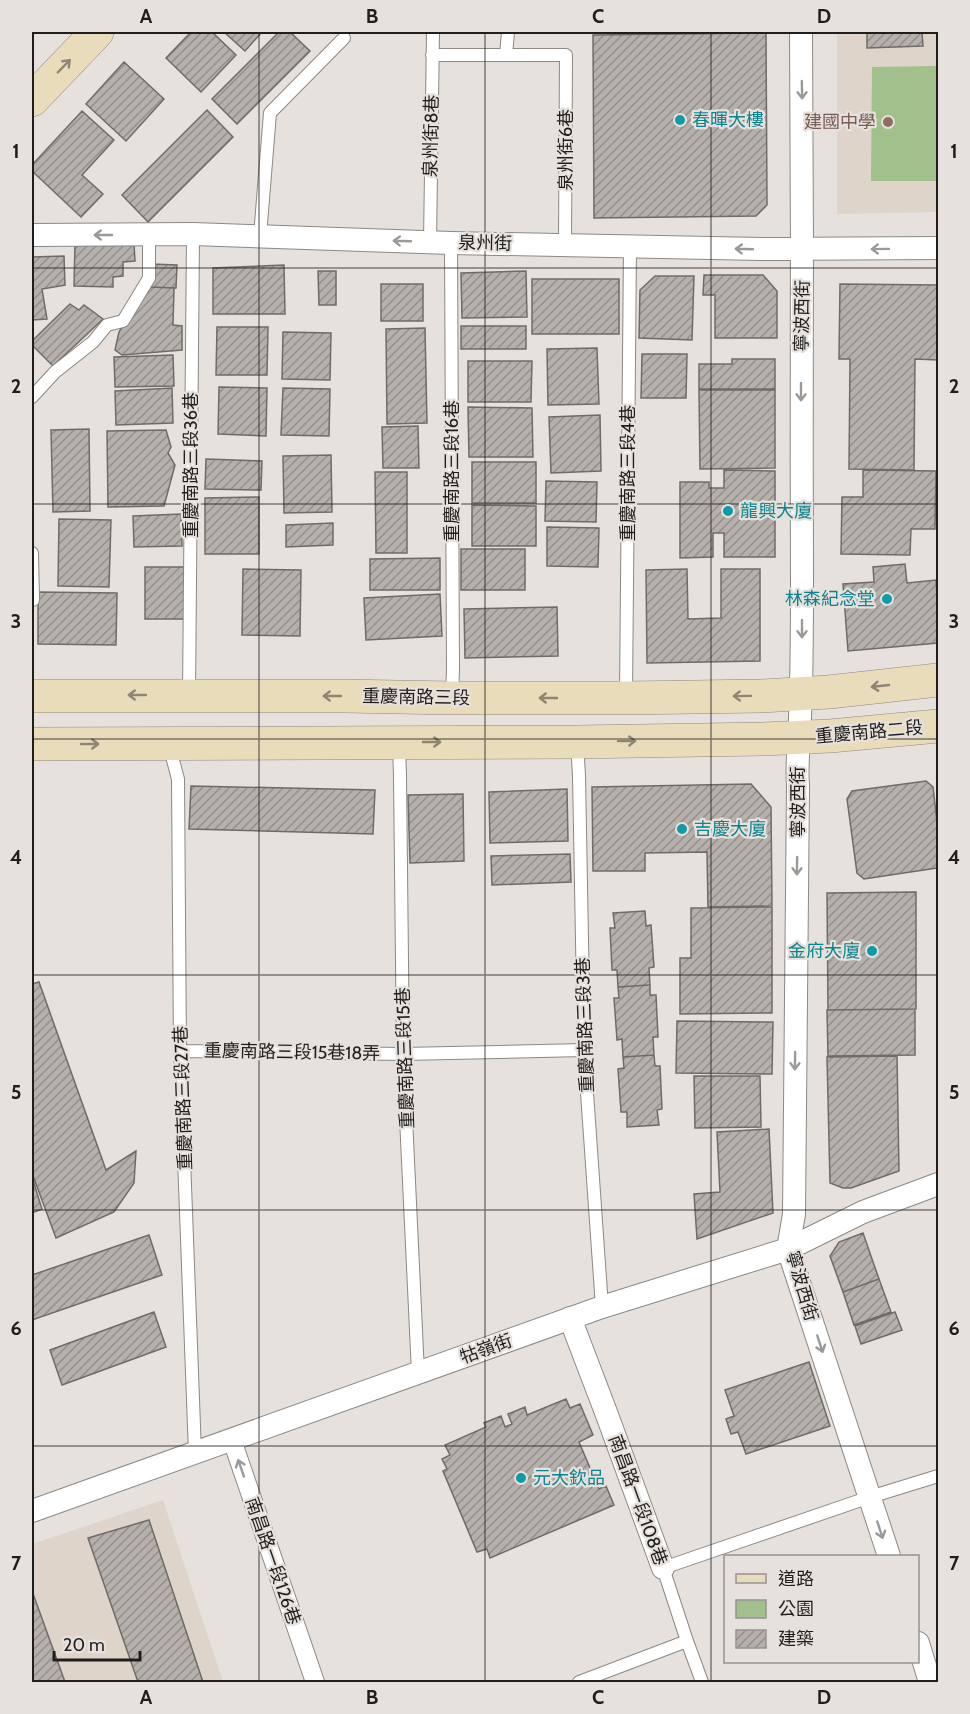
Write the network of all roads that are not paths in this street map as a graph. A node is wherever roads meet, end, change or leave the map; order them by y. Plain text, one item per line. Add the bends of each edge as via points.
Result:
1 (97, 32) edge
2 (433, 32) edge
3 (508, 32) edge
4 (801, 32) edge
5 (344, 38) dead end
6 (432, 55) junction
7 (506, 55) junction
8 (32, 100) edge
9 (193, 234) junction
10 (32, 235) edge
11 (149, 235) junction
12 (260, 236) junction
13 (440, 242) junction
14 (565, 244) junction
15 (630, 247) junction
16 (939, 248) edge
17 (803, 250) junction
18 (32, 397) edge
19 (32, 553) edge
20 (33, 600) dead end
21 (939, 680) edge
22 (801, 694) junction
23 (189, 695) junction
24 (32, 696) edge
25 (452, 698) junction
26 (626, 698) junction
27 (939, 726) edge
28 (800, 738) junction
29 (399, 742) junction
30 (576, 742) junction
31 (32, 744) edge
32 (169, 744) junction
33 (584, 1050) junction
34 (180, 1051) junction
35 (403, 1054) junction
36 (939, 1184) edge
37 (789, 1249) junction
38 (603, 1307) junction
39 (570, 1318) junction
40 (418, 1373) junction
41 (231, 1440) junction
42 (195, 1453) junction
43 (939, 1476) edge
44 (870, 1497) junction
45 (32, 1511) edge
46 (888, 1555) edge
47 (663, 1568) junction
48 (687, 1641) junction
49 (919, 1646) edge
50 (315, 1683) edge
51 (579, 1683) edge
52 (702, 1683) edge
53 (930, 1683) edge

8 -> 1 main road
2 - 6 lane, 泉州街8巷
3 - 7 lane
4 -> 17 street, 寧波西街
5 - 12 lane via 270,113
6 - 7 lane
6 - 13 lane, 泉州街8巷
7 - 14 lane, 泉州街6巷 via 566,55
9 - 11 street, 泉州街
9 - 12 street, 泉州街
9 - 23 lane, 重慶南路三段36巷
11 -> 10 street, 泉州街
11 - 18 lane via 149,278 123,321 107,325
13 -> 12 street, 泉州街
13 - 14 street, 泉州街
13 - 25 lane, 重慶南路三段16巷
14 - 15 street, 泉州街
17 -> 15 street, 泉州街
15 - 26 lane, 重慶南路三段4巷
16 -> 17 street, 泉州街
17 -> 22 street, 寧波西街
19 - 20 lane
21 -> 22 main road
22 -> 26 main road, 重慶南路三段
22 - 28 street, 寧波西街
23 -> 24 main road, 重慶南路三段
25 -> 23 main road, 重慶南路三段
26 -> 25 main road, 重慶南路三段
27 - 28 main road, 重慶南路二段
30 -> 28 main road
28 -> 37 street, 寧波西街 via 796,768 794,1214
29 -> 30 main road
29 - 32 main road
29 - 35 lane, 重慶南路三段15巷
30 - 33 lane, 重慶南路三段3巷
31 -> 32 main road
32 - 34 lane, 重慶南路三段27巷 via 178,779
33 - 35 lane, 重慶南路三段15巷18弄
33 - 38 lane, 重慶南路三段3巷
34 - 35 lane, 重慶南路三段15巷18弄
34 - 42 lane, 重慶南路三段27巷
35 - 40 lane, 重慶南路三段15巷
36 - 37 street, 牯嶺街 via 862,1212
37 - 38 street, 牯嶺街
37 -> 44 street, 寧波西街
38 - 39 street, 牯嶺街
39 - 40 street, 牯嶺街
39 - 47 street, 南昌路一段108巷
40 - 41 street, 牯嶺街
41 - 42 street, 牯嶺街
50 -> 41 street, 南昌路一段126巷
42 - 45 street, 牯嶺街
43 - 44 lane
44 -> 46 street, 寧波西街
44 - 47 lane
47 - 48 lane, 南昌路一段108巷
48 - 51 lane
48 - 52 lane, 南昌路一段108巷
49 - 53 street

